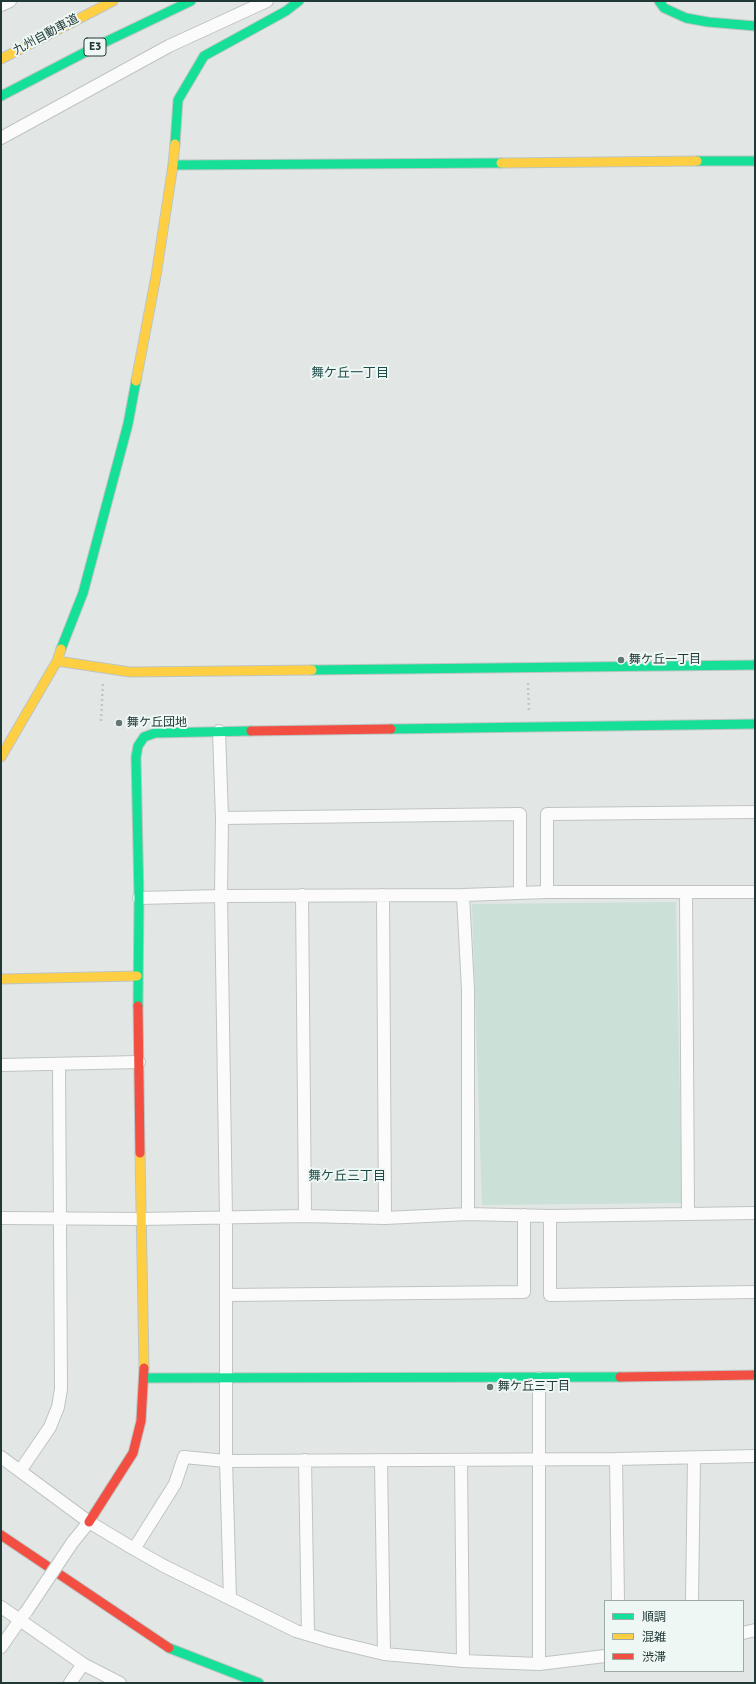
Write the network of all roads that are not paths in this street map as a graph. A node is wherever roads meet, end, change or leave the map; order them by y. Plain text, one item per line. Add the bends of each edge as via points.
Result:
1 (10, 1) edge
2 (113, 1) edge
3 (191, 1) edge
4 (267, 1) edge
5 (299, 1) edge
6 (659, 1) edge
7 (1, 5) edge
8 (755, 26) edge
9 (1, 59) edge
10 (1, 96) edge
11 (1, 138) edge
12 (755, 161) edge
13 (174, 165) junction
14 (57, 661) junction
15 (755, 665) edge
16 (755, 724) edge
17 (219, 731) junction
18 (1, 757) edge
19 (755, 812) edge
20 (222, 818) junction
21 (547, 892) junction
22 (686, 892) junction
23 (755, 892) edge
24 (520, 893) junction
25 (302, 895) junction
26 (383, 895) junction
27 (463, 895) junction
28 (221, 896) junction
29 (139, 898) junction
30 (137, 976) junction
31 (1, 979) edge
32 (139, 1062) junction
33 (59, 1064) junction
34 (1, 1065) edge
35 (688, 1213) junction
36 (755, 1213) edge
37 (468, 1214) junction
38 (305, 1216) junction
39 (524, 1216) junction
40 (550, 1216) junction
41 (226, 1217) junction
42 (1, 1218) edge
43 (61, 1218) junction
44 (385, 1218) junction
45 (141, 1219) junction
46 (755, 1292) edge
47 (226, 1295) junction
48 (755, 1376) edge
49 (144, 1378) junction
50 (226, 1378) junction
51 (539, 1378) junction
52 (755, 1456) edge
53 (1, 1457) edge
54 (694, 1458) junction
55 (538, 1459) junction
56 (616, 1459) junction
57 (306, 1460) junction
58 (381, 1460) junction
59 (461, 1460) junction
60 (226, 1461) junction
61 (20, 1471) junction
62 (89, 1522) junction
63 (1, 1535) edge
64 (134, 1549) junction
65 (230, 1600) junction
66 (618, 1600) edge
67 (692, 1600) edge
68 (1, 1607) edge
69 (23, 1616) junction
70 (755, 1630) edge
71 (744, 1633) edge
72 (308, 1634) junction
73 (1, 1647) edge
74 (384, 1654) junction
75 (604, 1656) edge
76 (463, 1661) junction
77 (83, 1664) junction
78 (539, 1664) junction
79 (70, 1683) edge
80 (120, 1683) edge
81 (259, 1683) edge

1 - 7 street
2 - 9 main road, 九州自動車道
3 - 10 main road, E3
4 - 11 street via 169,46
5 - 13 main road via 204,56 178,100
6 - 8 main road via 664,8 686,18
12 - 13 main road
13 - 14 main road via 128,424 83,593
14 - 15 main road via 130,672
14 - 18 main road
16 - 17 main road
17 - 20 street
17 - 29 main road via 155,733 144,737 138,746 136,757
19 - 21 street via 548,814
20 - 24 street via 520,814
20 - 28 street
21 - 22 street
21 - 24 street
22 - 23 street
22 - 35 street
24 - 27 street
25 - 26 street
25 - 28 street
25 - 38 street
26 - 27 street
26 - 44 street
27 - 37 street via 468,990
28 - 29 street
28 - 41 street
29 - 30 main road
30 - 31 main road
30 - 32 main road
32 - 33 street
32 - 45 main road
33 - 34 street
33 - 43 street
35 - 36 street
35 - 40 street
37 - 39 street
37 - 44 street
38 - 41 street
38 - 44 street
39 - 40 street
39 - 47 street via 524,1292
40 - 46 street via 550,1295
41 - 45 street
41 - 47 street
42 - 43 street
43 - 45 street
43 - 61 street via 61,1389 58,1407 50,1427
45 - 49 main road
47 - 50 street
48 - 51 main road
49 - 50 main road
49 - 62 main road via 141,1421 133,1453
50 - 51 main road
50 - 60 street
51 - 55 street
52 - 54 street
53 - 61 street
54 - 56 street
54 - 67 street
55 - 56 street
55 - 59 street
55 - 78 street
56 - 66 street
57 - 58 street
57 - 60 street
57 - 72 street
58 - 59 street
58 - 74 street
59 - 76 street
60 - 64 street via 184,1457 175,1484
60 - 65 street
61 - 62 street
62 - 64 street
62 - 69 street, bridge
63 - 81 main road via 164,1646
64 - 65 street
65 - 72 street via 296,1631
68 - 69 street
69 - 73 street
69 - 77 street
70 - 71 street
72 - 74 street
74 - 76 street
75 - 78 street
76 - 78 street
77 - 79 street
77 - 80 street

